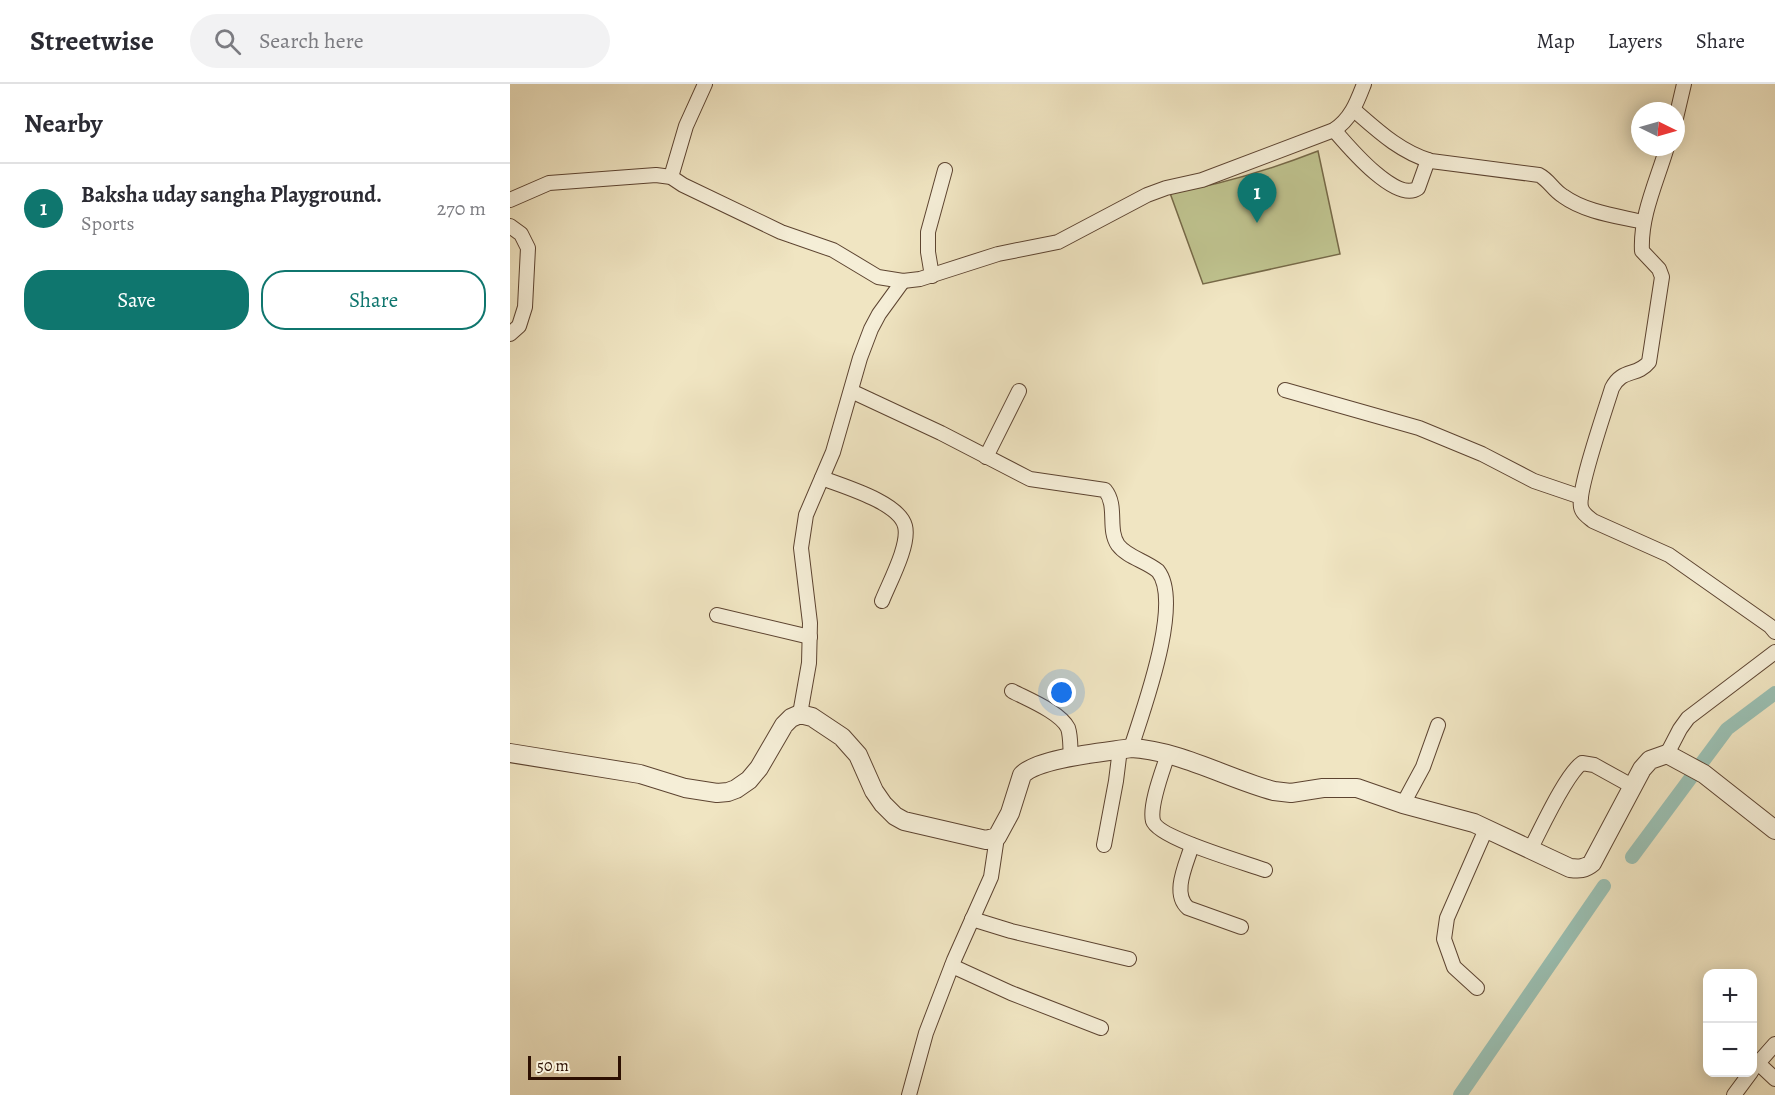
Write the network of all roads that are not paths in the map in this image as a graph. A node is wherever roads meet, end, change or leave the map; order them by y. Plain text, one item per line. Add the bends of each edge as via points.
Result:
1 (705, 84) edge
2 (1364, 84) edge
3 (1684, 84) edge
4 (1680, 102) edge
5 (1354, 110) junction
6 (1334, 130) junction
7 (1664, 156) edge
8 (1428, 160) junction
9 (945, 170) dead end
10 (671, 177) junction
11 (510, 200) edge
12 (1643, 222) junction
13 (510, 226) edge
14 (932, 276) junction
15 (903, 281) junction
16 (510, 334) edge
17 (1286, 390) dead end
18 (851, 391) junction
19 (1019, 392) dead end
20 (986, 457) junction
21 (822, 477) junction
22 (1581, 497) junction
23 (882, 602) dead end
24 (717, 615) dead end
25 (1775, 632) edge
26 (810, 637) junction
27 (1775, 652) edge
28 (1011, 691) dead end
29 (800, 714) junction
30 (1438, 725) dead end
31 (1126, 748) junction
32 (510, 753) edge
33 (1168, 754) junction
34 (1672, 756) junction
35 (1071, 758) junction
36 (1632, 786) junction
37 (1403, 804) junction
38 (1486, 829) junction
39 (1775, 830) edge
40 (997, 837) junction
41 (1104, 845) dead end
42 (1192, 845) junction
43 (1531, 848) junction
44 (1265, 870) dead end
45 (972, 920) junction
46 (1241, 927) dead end
47 (1129, 959) dead end
48 (951, 966) junction
49 (1477, 988) dead end
50 (1101, 1028) dead end
51 (1775, 1044) edge
52 (1757, 1065) edge
53 (1757, 1070) edge
54 (1748, 1077) edge
55 (1775, 1079) edge
56 (909, 1095) edge
57 (1734, 1095) edge

1 - 10 street via 686,126
2 - 5 street
3 - 4 street
5 - 6 street
5 - 8 street via 1388,140
6 - 8 street via 1379,177 1406,191 1418,188
6 - 14 street via 1202,180 1147,195 1058,242 998,254
7 - 12 street
8 - 12 street via 1539,174 1579,205
9 - 14 street via 928,232
10 - 11 street via 560,181
10 - 15 street via 781,232 833,250 878,277
12 - 22 street via 1642,251 1662,277 1649,362 1644,368 1616,379
13 - 16 street via 521,234 528,248 525,307 519,326
14 - 15 street
15 - 18 street via 871,329
17 - 22 street via 1419,428 1534,481
18 - 20 street
18 - 21 street
19 - 20 street
20 - 31 street via 1030,479 1105,490 1112,502 1117,543 1162,576 1166,593 1164,629 1147,699
21 - 23 street via 876,499 895,512 905,526 903,547
21 - 26 street via 806,515 801,548
22 - 25 street via 1581,507 1593,521 1669,555
24 - 26 street
26 - 29 street
27 - 34 street via 1688,718 1680,729
28 - 35 street via 1063,721 1069,732
29 - 32 street via 784,725 749,780 728,792 685,788 640,774
29 - 40 street via 812,717 842,737 858,755 874,791 895,816 978,839
30 - 37 street via 1423,767
31 - 33 street
31 - 35 street
31 - 41 street
33 - 37 street via 1274,791 1357,788
33 - 42 street via 1153,822 1171,837
34 - 36 street via 1650,760
34 - 39 street via 1704,774
35 - 40 street via 1028,769
36 - 43 street via 1587,868 1570,868
36 - 43 street via 1594,765 1577,766
37 - 38 street
38 - 43 street
38 - 49 street via 1447,918 1444,939 1454,967
40 - 45 street via 991,877
42 - 44 street
42 - 46 street via 1181,882 1185,905
45 - 47 street
45 - 48 street
48 - 50 street
48 - 56 street via 926,1033
51 - 52 street
53 - 55 street
54 - 57 street

